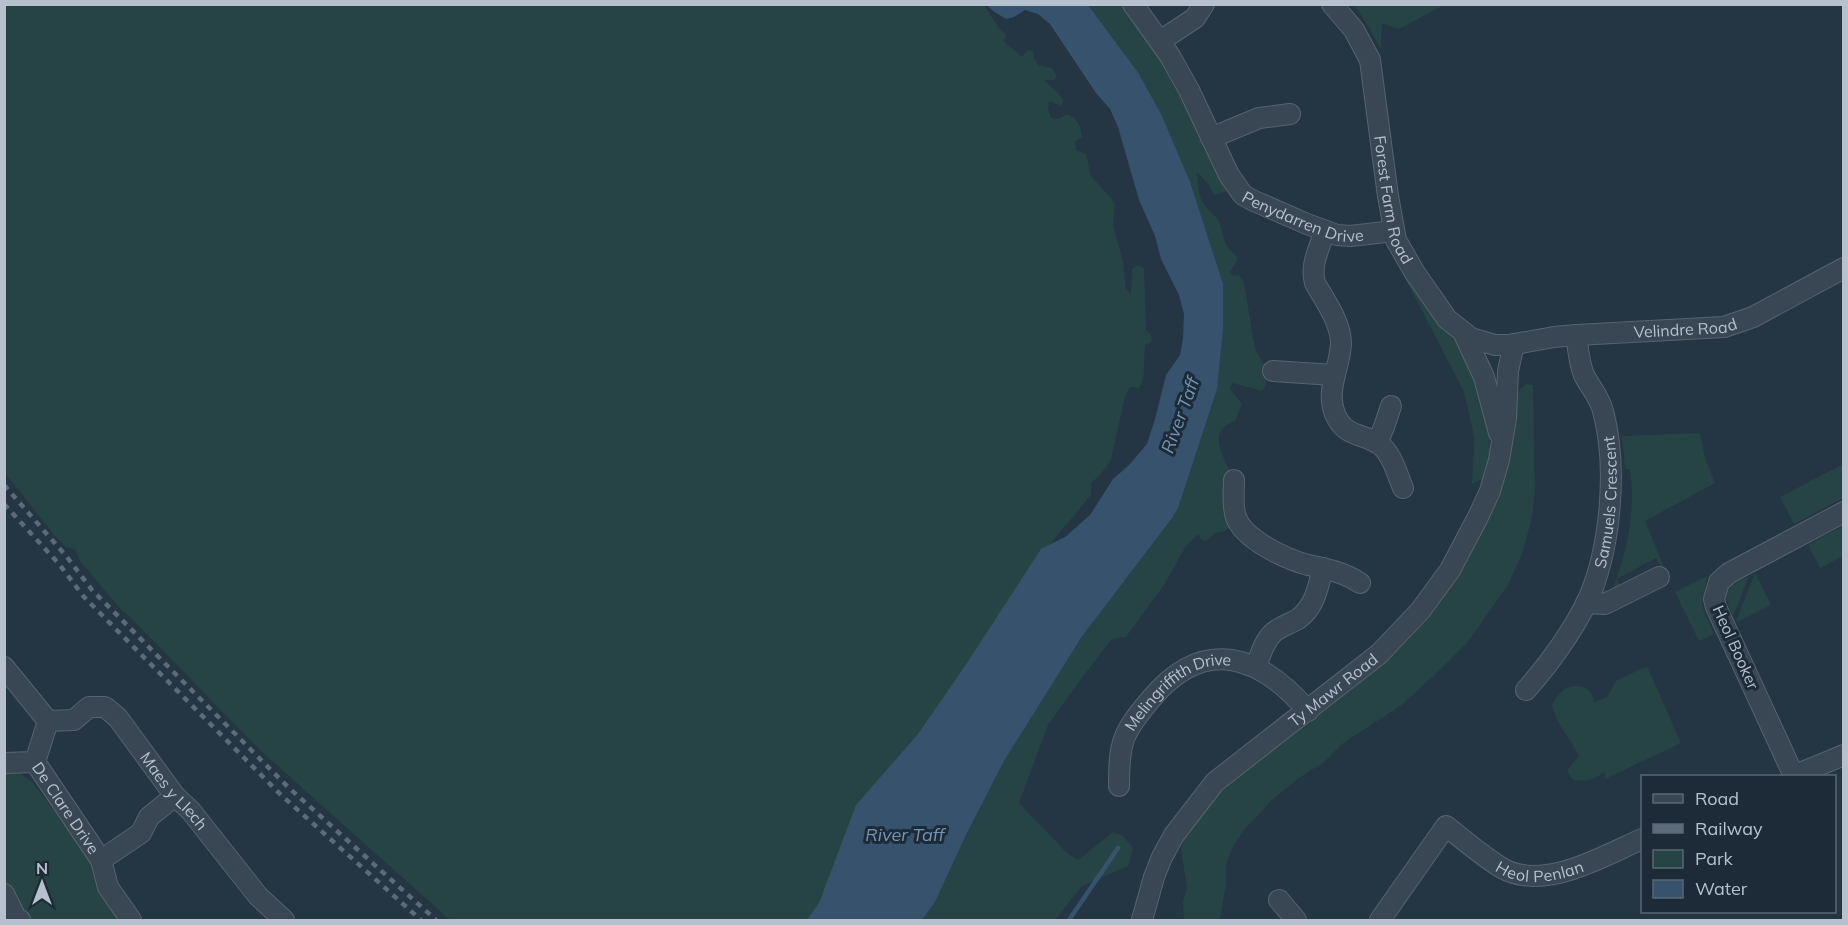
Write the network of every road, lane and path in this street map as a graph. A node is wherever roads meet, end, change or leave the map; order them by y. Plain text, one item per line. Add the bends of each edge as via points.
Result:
1 (1133, 4) edge
2 (1204, 4) edge
3 (1332, 4) edge
4 (1160, 41) junction
5 (1290, 114) dead end
6 (1211, 138) junction
7 (1325, 231) junction
8 (1394, 231) junction
9 (1844, 268) edge
10 (1463, 332) junction
11 (1576, 335) junction
12 (1514, 344) junction
13 (1273, 371) dead end
14 (1334, 375) junction
15 (1391, 406) dead end
16 (1377, 443) junction
17 (1503, 444) junction
18 (1234, 480) dead end
19 (1403, 488) dead end
20 (1844, 512) edge
21 (1323, 568) junction
22 (1659, 577) dead end
23 (1360, 583) dead end
24 (1586, 603) junction
25 (4, 667) edge
26 (1256, 667) junction
27 (1526, 690) dead end
28 (1308, 711) junction
29 (48, 721) junction
30 (1844, 755) edge
31 (35, 762) junction
32 (4, 763) edge
33 (1793, 775) edge
34 (1795, 775) edge
35 (1119, 786) dead end
36 (175, 796) junction
37 (1641, 839) edge
38 (101, 860) junction
39 (4, 894) edge
40 (1279, 900) dead end
41 (16, 920) edge
42 (131, 921) edge
43 (284, 921) edge
44 (1142, 921) edge
45 (1296, 921) edge
46 (1380, 921) edge

1 - 4 street, Penydarren Drive
2 - 4 street via 1195,18
3 - 8 street, Forest Farm Road via 1354,30 1370,60
4 - 6 street, Penydarren Drive
5 - 6 street via 1259,118
6 - 7 street, Penydarren Drive via 1244,195
7 - 8 street, Penydarren Drive via 1350,236
7 - 14 street via 1313,277 1340,331 1341,348
8 - 10 street, Forest Farm Road via 1429,293 1447,319
9 - 11 street, Velindre Road via 1753,317 1724,327
10 - 12 street, Forest Farm Road via 1488,344
10 - 17 street via 1484,377
11 - 12 street, Velindre Road
11 - 24 street, Samuels Crescent via 1582,370 1603,410 1611,475 1604,547
12 - 17 street, Ty Mawr Road via 1507,378
13 - 14 street
14 - 16 street via 1335,415 1346,429
15 - 16 street
16 - 19 street via 1386,451
17 - 28 street, Ty Mawr Road via 1490,491 1450,570 1420,611 1379,654
18 - 21 street via 1236,516 1244,529 1272,551
20 - 33 street, Heol Booker via 1729,573 1719,582 1714,599
21 - 23 street via 1341,572
21 - 26 street via 1311,606 1298,619 1271,634
22 - 24 street via 1605,604
24 - 27 street, Samuels Crescent via 1548,665
25 - 29 street
26 - 28 street, Melingriffith Drive via 1280,682
26 - 35 street, Melingriffith Drive via 1227,659 1212,660 1197,663 1170,678 1129,726 1120,748
28 - 44 street, Ty Mawr Road via 1215,782 1162,857
29 - 31 street, De Clare Drive
29 - 36 street, Maes y Llech via 74,720 89,707 105,707 118,718
30 - 34 street
31 - 32 street
31 - 38 street, De Clare Drive
36 - 38 street via 149,817 141,833
36 - 43 street, Maes y Llech via 258,896
37 - 46 street, Heol Penlan via 1561,873 1532,877 1502,868 1446,826
38 - 42 street, De Clare Drive via 108,887
39 - 41 street
40 - 45 street

